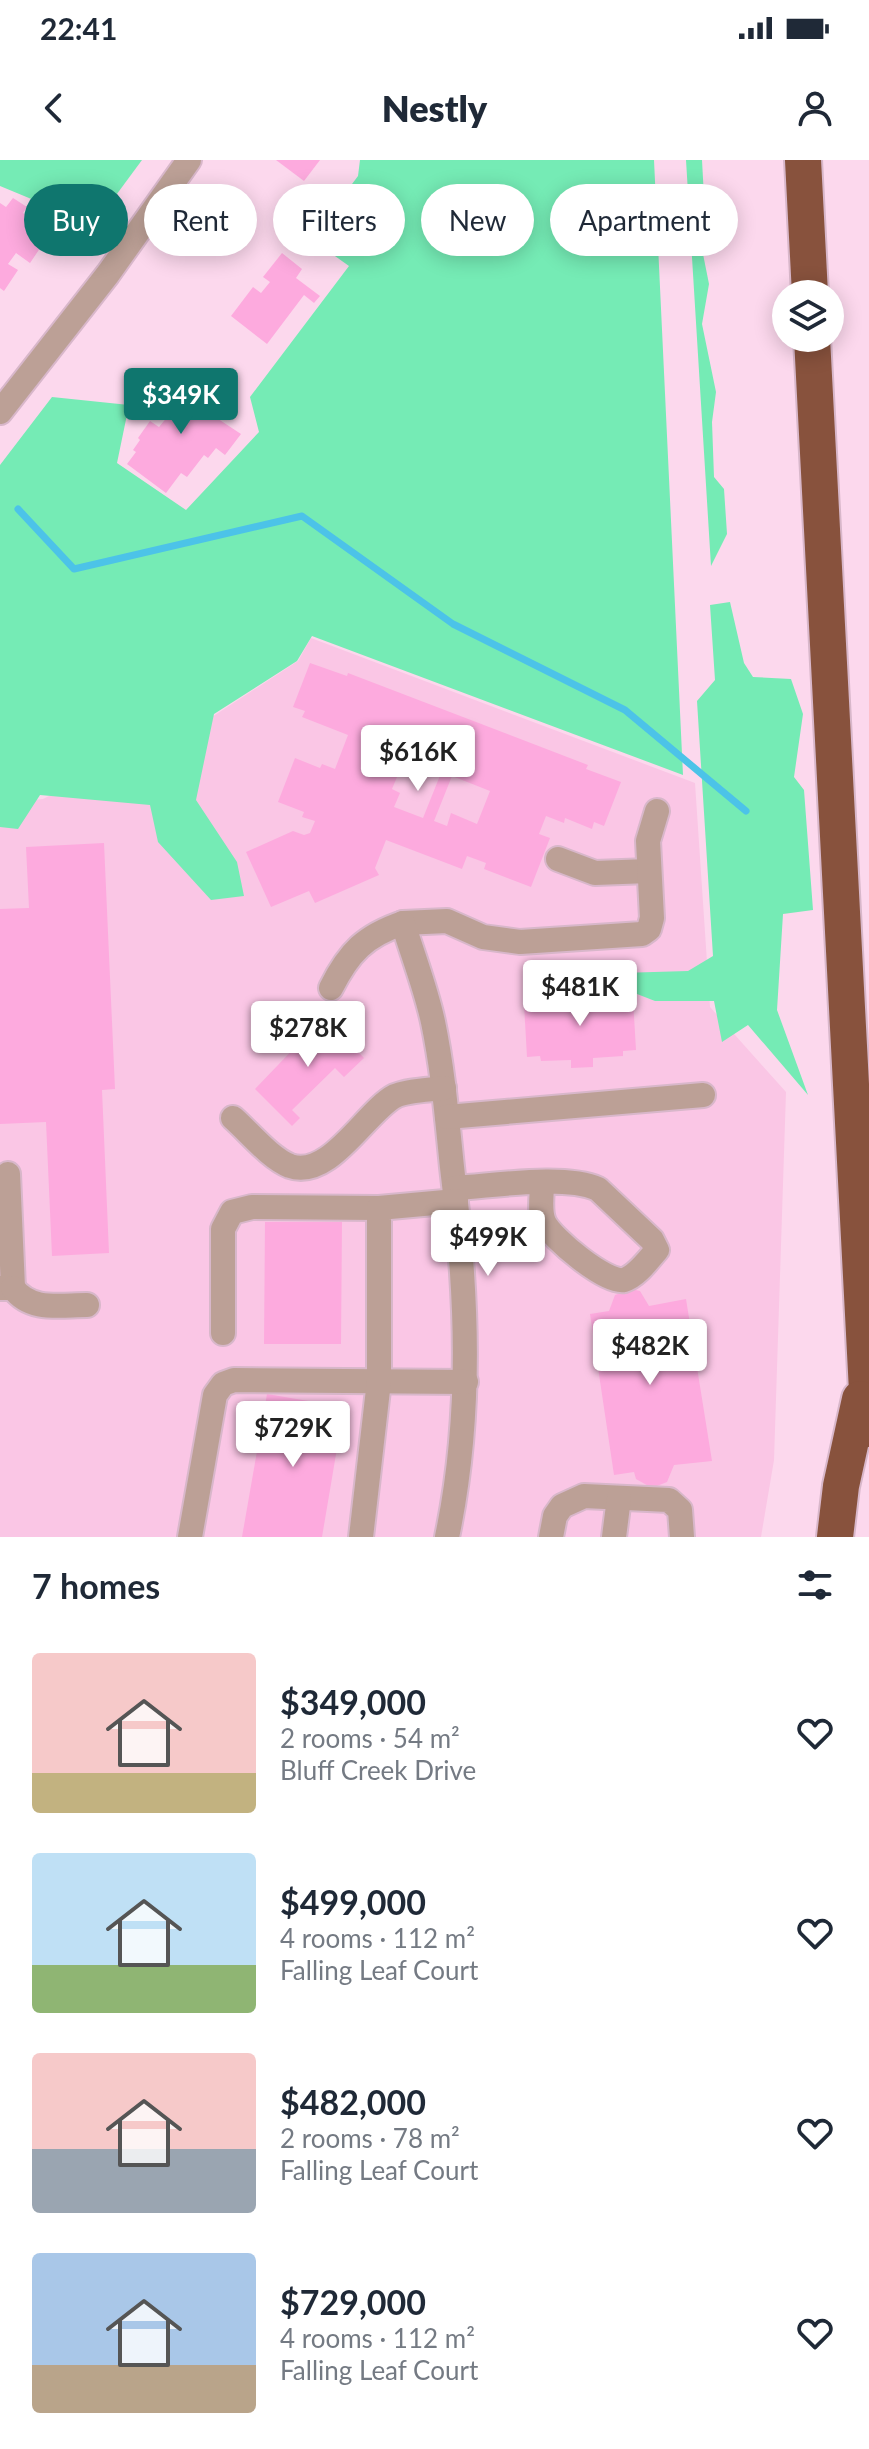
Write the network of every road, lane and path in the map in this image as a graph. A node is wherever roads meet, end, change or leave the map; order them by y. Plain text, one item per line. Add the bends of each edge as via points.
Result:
1 (189, 160) edge
2 (803, 160) edge
3 (809, 280) edge
4 (813, 352) edge
5 (0, 412) edge
6 (657, 811) dead end
7 (558, 859) dead end
8 (649, 871) junction
9 (403, 923) junction
10 (331, 988) dead end
11 (444, 1088) junction
12 (703, 1095) dead end
13 (447, 1117) junction
14 (233, 1118) dead end
15 (8, 1174) dead end
16 (542, 1184) junction
17 (456, 1195) junction
18 (379, 1208) junction
19 (6, 1288) edge
20 (87, 1305) dead end
21 (223, 1333) dead end
22 (865, 1374) junction
23 (379, 1381) junction
24 (466, 1382) junction
25 (869, 1429) edge
26 (619, 1498) junction
27 (190, 1537) edge
28 (361, 1537) edge
29 (447, 1537) edge
30 (551, 1537) edge
31 (614, 1537) edge
32 (682, 1537) edge
33 (835, 1537) edge

1 - 5 street
2 - 3 highway
4 - 22 highway
6 - 8 street via 648,831
7 - 8 street via 595,873
8 - 9 street via 649,929 632,937 520,942 483,937 447,921
9 - 10 street via 360,943
9 - 11 street via 432,1018
11 - 13 street
11 - 14 street via 394,1096 339,1148 313,1165 299,1167 279,1159
12 - 13 street
13 - 17 street
15 - 19 street
16 - 16 street via 579,1183 598,1189 657,1250 625,1279 598,1272 546,1227
16 - 17 street
17 - 18 street
17 - 24 street
18 - 21 street via 252,1207 232,1212 223,1229
18 - 23 street
19 - 20 street via 38,1305
22 - 25 highway
22 - 33 highway
23 - 24 street
23 - 27 street via 223,1384 215,1395
23 - 28 street
24 - 29 street via 459,1481
26 - 30 street via 570,1500 555,1516
26 - 31 street
26 - 32 street via 675,1503

